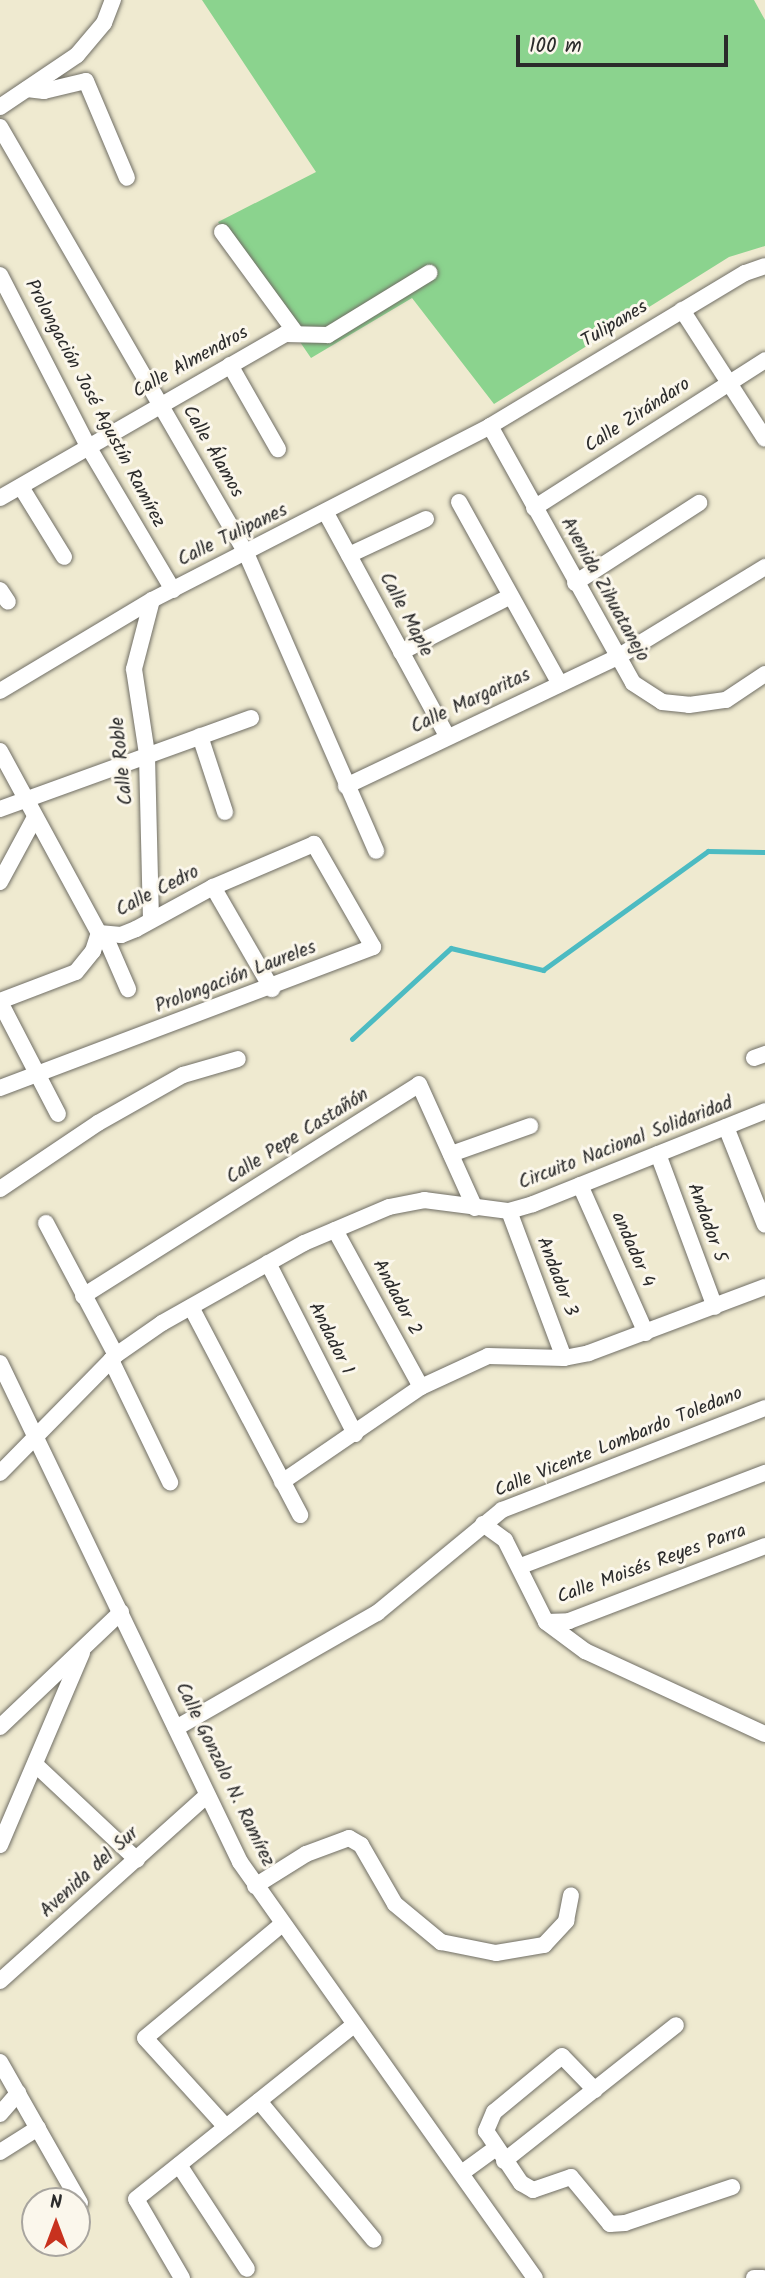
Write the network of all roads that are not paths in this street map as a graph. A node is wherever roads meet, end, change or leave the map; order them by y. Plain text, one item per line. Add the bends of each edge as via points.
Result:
1 (113, 0) edge
2 (27, 89) junction
3 (0, 107) edge
4 (0, 127) edge
5 (127, 178) dead end
6 (222, 232) dead end
7 (765, 266) edge
8 (429, 274) dead end
9 (0, 275) edge
10 (682, 310) junction
11 (296, 333) junction
12 (765, 360) edge
13 (230, 365) junction
14 (729, 382) junction
15 (160, 404) junction
16 (490, 426) junction
17 (765, 439) edge
18 (89, 448) junction
19 (278, 449) dead end
20 (21, 487) junction
21 (0, 498) edge
22 (459, 502) dead end
23 (699, 503) dead end
24 (534, 508) junction
25 (326, 513) junction
26 (426, 519) dead end
27 (246, 553) junction
28 (349, 555) junction
29 (64, 557) dead end
30 (765, 568) edge
31 (575, 583) junction
32 (173, 590) junction
33 (512, 596) junction
34 (152, 600) junction
35 (401, 652) junction
36 (616, 658) junction
37 (765, 674) edge
38 (560, 684) junction
39 (0, 691) edge
40 (251, 718) dead end
41 (200, 736) junction
42 (447, 736) junction
43 (0, 751) edge
44 (147, 754) junction
45 (346, 786) junction
46 (24, 800) junction
47 (0, 809) edge
48 (225, 812) dead end
49 (34, 819) junction
50 (314, 844) joint
51 (376, 850) dead end
52 (0, 882) edge
53 (213, 887) junction
54 (152, 920) junction
55 (102, 934) junction
56 (128, 989) dead end
57 (272, 989) junction
58 (0, 1001) edge
59 (238, 1059) dead end
60 (39, 1075) junction
61 (0, 1088) edge
62 (765, 1111) edge
63 (58, 1114) dead end
64 (530, 1126) dead end
65 (726, 1127) junction
66 (451, 1154) junction
67 (658, 1154) junction
68 (580, 1185) junction
69 (0, 1189) edge
70 (475, 1208) junction
71 (509, 1211) junction
72 (46, 1223) dead end
73 (765, 1225) edge
74 (335, 1230) junction
75 (268, 1263) junction
76 (765, 1287) edge
77 (83, 1296) junction
78 (191, 1307) junction
79 (715, 1307) junction
80 (646, 1333) junction
81 (113, 1357) junction
82 (564, 1358) junction
83 (0, 1363) edge
84 (421, 1387) junction
85 (765, 1408) edge
86 (355, 1434) junction
87 (38, 1435) junction
88 (765, 1473) edge
89 (0, 1474) edge
90 (170, 1482) dead end
91 (282, 1482) junction
92 (300, 1515) dead end
93 (483, 1524) junction
94 (765, 1546) edge
95 (521, 1566) junction
96 (121, 1612) junction
97 (546, 1622) junction
98 (82, 1653) junction
99 (1, 1724) edge
100 (176, 1728) junction
101 (765, 1734) edge
102 (37, 1766) junction
103 (207, 1795) junction
104 (0, 1845) edge
105 (137, 1860) junction
106 (255, 1886) junction
107 (571, 1895) dead end
108 (281, 1925) junction
109 (0, 1981) edge
110 (676, 2025) dead end
111 (353, 2026) junction
112 (0, 2062) edge
113 (595, 2090) junction
114 (19, 2093) junction
115 (259, 2101) junction
116 (0, 2114) edge
117 (226, 2127) junction
118 (38, 2128) junction
119 (0, 2152) edge
120 (500, 2155) junction
121 (179, 2165) junction
122 (463, 2172) junction
123 (71, 2187) edge
124 (732, 2187) dead end
125 (374, 2240) dead end
126 (247, 2269) dead end
127 (182, 2278) edge
128 (535, 2278) edge
129 (754, 2278) edge
130 (763, 2278) edge

1 - 2 street via 104,23 77,55
2 - 3 street
2 - 5 street via 44,91 86,81
4 - 15 street, Calle Álamos
6 - 11 street
7 - 10 street, Tulipanes
8 - 11 street via 328,335
9 - 18 street, Prolongación José Agustín Ramírez
10 - 14 street
10 - 16 street, Tulipanes
11 - 13 street, Calle Almendros via 285,334
12 - 14 street, Calle Zirándaro
13 - 15 street, Calle Almendros
13 - 19 street
14 - 17 street
14 - 24 street, Calle Zirándaro
15 - 18 street, Calle Almendros
15 - 27 street, Calle Álamos
16 - 24 street, Avenida Zihuatanejo
16 - 25 street, Calle Tulipanes
18 - 20 street, Calle Almendros
18 - 32 street, Prolongación José Agustín Ramírez
20 - 21 street, Calle Almendros
20 - 29 street
22 - 33 street
23 - 31 street
24 - 31 street, Avenida Zihuatanejo
25 - 27 street, Calle Tulipanes
25 - 28 street, Calle Maple
26 - 28 street
27 - 32 street, Calle Tulipanes
27 - 45 street, Calle Álamos
28 - 35 street, Calle Maple
30 - 36 street, Calle Margaritas
31 - 36 street, Avenida Zihuatanejo
32 - 34 street, Calle Tulipanes
33 - 35 street
33 - 38 street
34 - 39 street, Calle Tulipanes
34 - 44 street, Calle Roble via 134,669
35 - 42 street, Calle Maple
36 - 37 street, Avenida Zihuatanejo via 633,683 662,702 689,705 726,700
36 - 38 street, Calle Margaritas
38 - 42 street, Calle Margaritas
40 - 41 street
41 - 44 street
41 - 48 street
42 - 45 street, Calle Margaritas
43 - 46 street
44 - 46 street
44 - 54 street, Calle Roble
45 - 51 street, Calle Álamos
46 - 47 street
46 - 49 street
49 - 52 street
49 - 55 street
50 - 53 street, Calle Cedro
50 - 57 street, Prolongación Laureles via 373,947
53 - 54 street, Calle Cedro
53 - 57 street
54 - 55 street, Calle Cedro via 121,935
55 - 56 street
55 - 58 street, Calle Cedro via 76,972
57 - 60 street, Prolongación Laureles
58 - 60 street
59 - 69 street via 183,1075 98,1123
60 - 61 street, Prolongación Laureles
60 - 63 street
62 - 65 street, Circuito Nacional Solidaridad
64 - 66 street
65 - 67 street, Circuito Nacional Solidaridad
65 - 73 street
66 - 70 street, Calle Pepe Castañón
66 - 77 street, Calle Pepe Castañón via 419,1084
67 - 68 street, Circuito Nacional Solidaridad
67 - 79 street, Andador 5
68 - 71 street, Circuito Nacional Solidaridad
68 - 80 street, andador 4
70 - 71 street, Circuito Nacional Solidaridad
70 - 74 street, Circuito Nacional Solidaridad via 424,1200 390,1207
71 - 82 street, Andador 3
72 - 77 street
74 - 75 street, Circuito Nacional Solidaridad
74 - 84 street, Andador 2
75 - 78 street, Circuito Nacional Solidaridad
75 - 86 street, Andador 1
76 - 79 street
77 - 81 street
78 - 81 street, Circuito Nacional Solidaridad
78 - 91 street
79 - 80 street
80 - 82 street
81 - 87 street, Circuito Nacional Solidaridad
81 - 90 street
82 - 84 street via 488,1356
83 - 87 street, Calle Gonzalo N. Ramírez
84 - 86 street
85 - 93 street, Calle Vicente Lombardo Toledano via 553,1489 502,1510
86 - 91 street
87 - 89 street, Circuito Nacional Solidaridad
87 - 96 street, Calle Gonzalo N. Ramírez
88 - 95 street
91 - 92 street
93 - 95 street, Calle Moisés Reyes Parra via 505,1540
93 - 100 street, Calle Vicente Lombardo Toledano via 377,1613
94 - 97 street, Calle Moisés Reyes Parra via 569,1621
95 - 97 street, Calle Moisés Reyes Parra
96 - 98 street
96 - 100 street, Calle Gonzalo N. Ramírez
97 - 101 street via 585,1651
98 - 99 street
98 - 102 street
100 - 103 street, Calle Gonzalo N. Ramírez
102 - 104 street
102 - 105 street
103 - 105 street, Avenida del Sur
103 - 106 street, Calle Gonzalo N. Ramírez
105 - 109 street, Avenida del Sur
106 - 107 street via 282,1867 349,1838 361,1845 395,1904 441,1942 496,1953 544,1945 566,1921
106 - 108 street, Calle Gonzalo N. Ramírez
108 - 111 street, Calle Gonzalo N. Ramírez
108 - 117 street via 145,2038
110 - 113 street
111 - 115 street
111 - 122 street, Calle Gonzalo N. Ramírez
112 - 114 street
113 - 120 street
113 - 120 street via 562,2056 488,2120 486,2131
114 - 116 street
114 - 118 street
115 - 117 street
115 - 125 street
117 - 121 street
118 - 119 street
118 - 123 street
120 - 122 street
120 - 124 street via 521,2183 533,2190 571,2176 610,2224
121 - 126 street
121 - 127 street via 136,2199
122 - 128 street, Calle Gonzalo N. Ramírez
129 - 130 street

